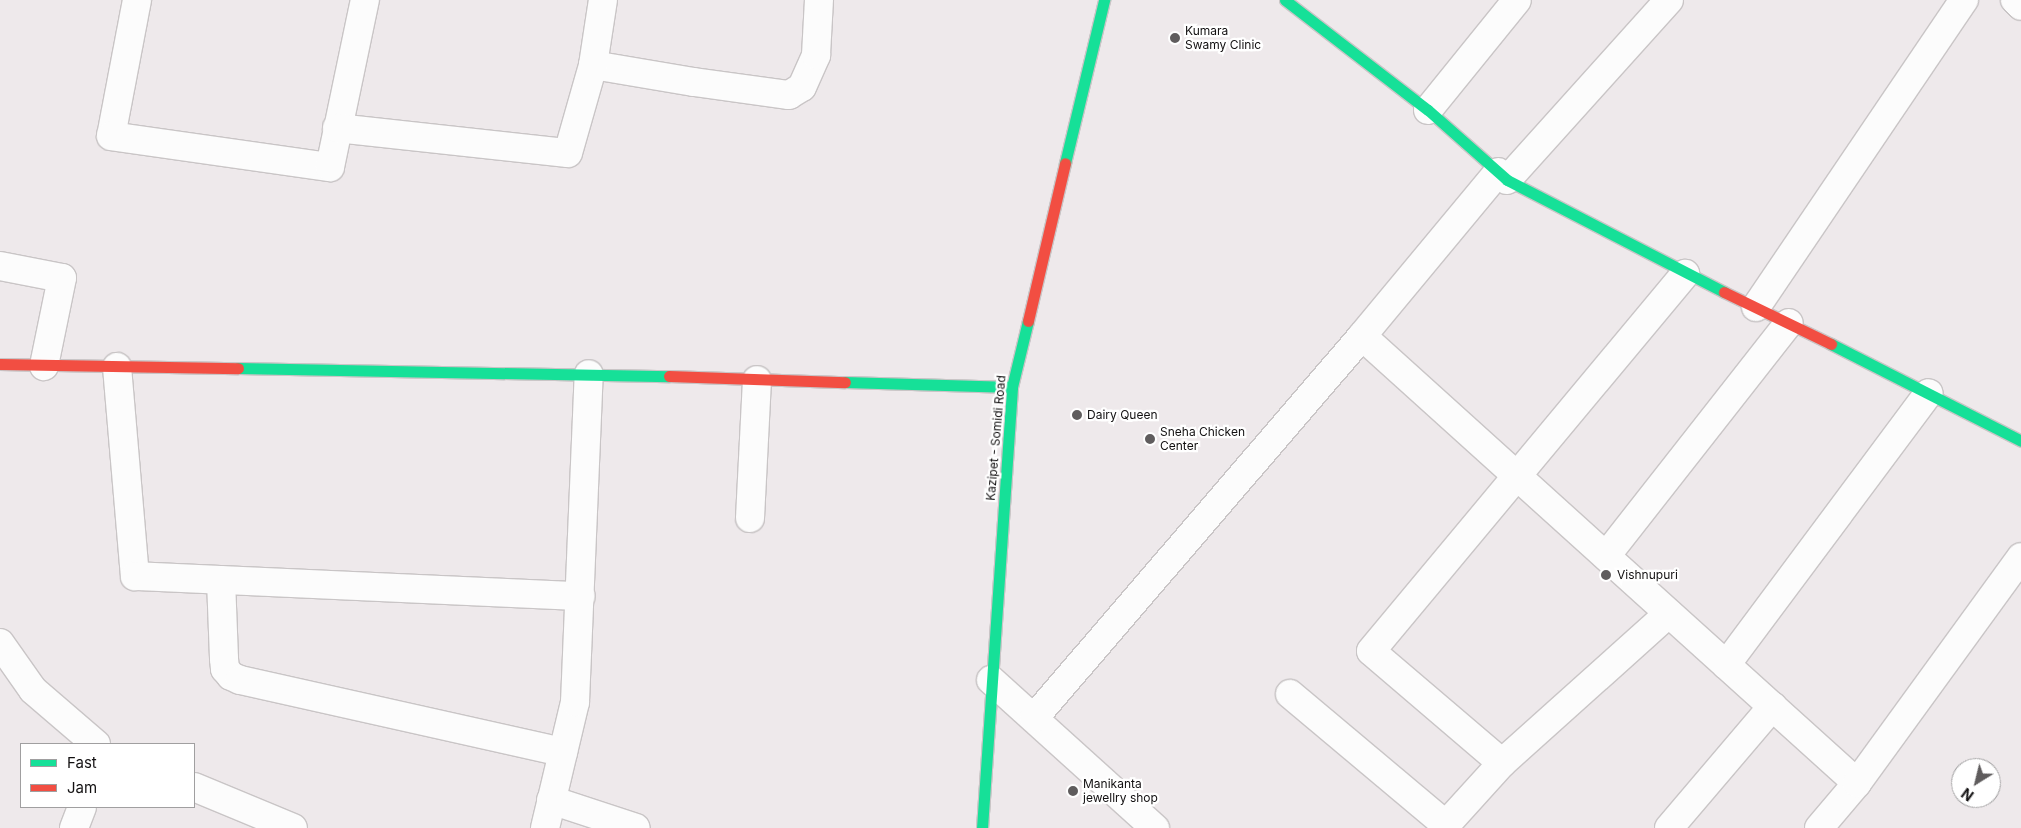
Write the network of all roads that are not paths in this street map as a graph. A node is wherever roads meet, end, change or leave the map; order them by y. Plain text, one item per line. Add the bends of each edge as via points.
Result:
1 (137, 0) edge
2 (365, 0) edge
3 (603, 0) edge
4 (819, 0) edge
5 (1104, 0) edge
6 (1285, 0) edge
7 (1517, 0) edge
8 (1668, 0) edge
9 (1964, 0) edge
10 (2015, 0) edge
11 (2021, 6) edge
12 (593, 65) junction
13 (1428, 110) junction
14 (338, 128) junction
15 (1503, 176) junction
16 (0, 266) edge
17 (1685, 274) junction
18 (1756, 307) junction
19 (1789, 323) junction
20 (1362, 336) junction
21 (0, 364) edge
22 (44, 366) junction
23 (117, 367) junction
24 (588, 374) junction
25 (757, 380) junction
26 (1012, 387) junction
27 (1928, 393) junction
28 (2021, 441) edge
29 (1517, 476) junction
30 (750, 518) dead end
31 (1606, 556) junction
32 (2021, 557) edge
33 (221, 580) junction
34 (581, 596) junction
35 (1669, 613) junction
36 (0, 643) edge
37 (1726, 665) junction
38 (990, 680) junction
39 (1290, 694) dead end
40 (1773, 706) junction
41 (1034, 718) junction
42 (95, 743) edge
43 (563, 752) junction
44 (1502, 763) junction
45 (1857, 783) junction
46 (195, 787) edge
47 (552, 800) junction
48 (82, 808) edge
49 (1445, 826) edge
50 (74, 828) edge
51 (293, 828) edge
52 (545, 828) edge
53 (636, 828) edge
54 (982, 828) edge
55 (1155, 828) edge
56 (1669, 828) edge
57 (1819, 828) edge

1 - 14 street via 111,136 330,167
2 - 14 street
3 - 12 street
4 - 12 street via 816,55 802,87 790,95
5 - 26 street, Kazipet - Somidi Road
6 - 13 street
7 - 13 street
8 - 15 street
9 - 18 street
10 - 11 street
12 - 14 street via 568,153
13 - 15 street
15 - 17 street
15 - 20 street
16 - 22 street via 62,278
17 - 18 street
17 - 29 street
18 - 19 street
19 - 27 street
19 - 31 street
20 - 29 street
20 - 41 street
21 - 22 street
22 - 23 street
23 - 24 street
23 - 33 street via 134,576
24 - 25 street
24 - 34 street
25 - 26 street
25 - 30 street
26 - 38 street, Kazipet - Somidi Road
27 - 28 street
27 - 37 street
29 - 31 street
29 - 44 street via 1371,651
31 - 35 street
32 - 45 street
33 - 34 street
33 - 43 street via 225,669 231,676
34 - 43 street via 575,702
35 - 37 street
35 - 44 street
36 - 42 street via 33,690
37 - 40 street
38 - 41 street
38 - 54 street, Kazipet - Somidi Road
39 - 49 street
40 - 45 street
40 - 56 street
41 - 55 street
43 - 47 street
44 - 49 street
45 - 57 street
46 - 51 street
47 - 52 street
47 - 53 street
48 - 50 street

